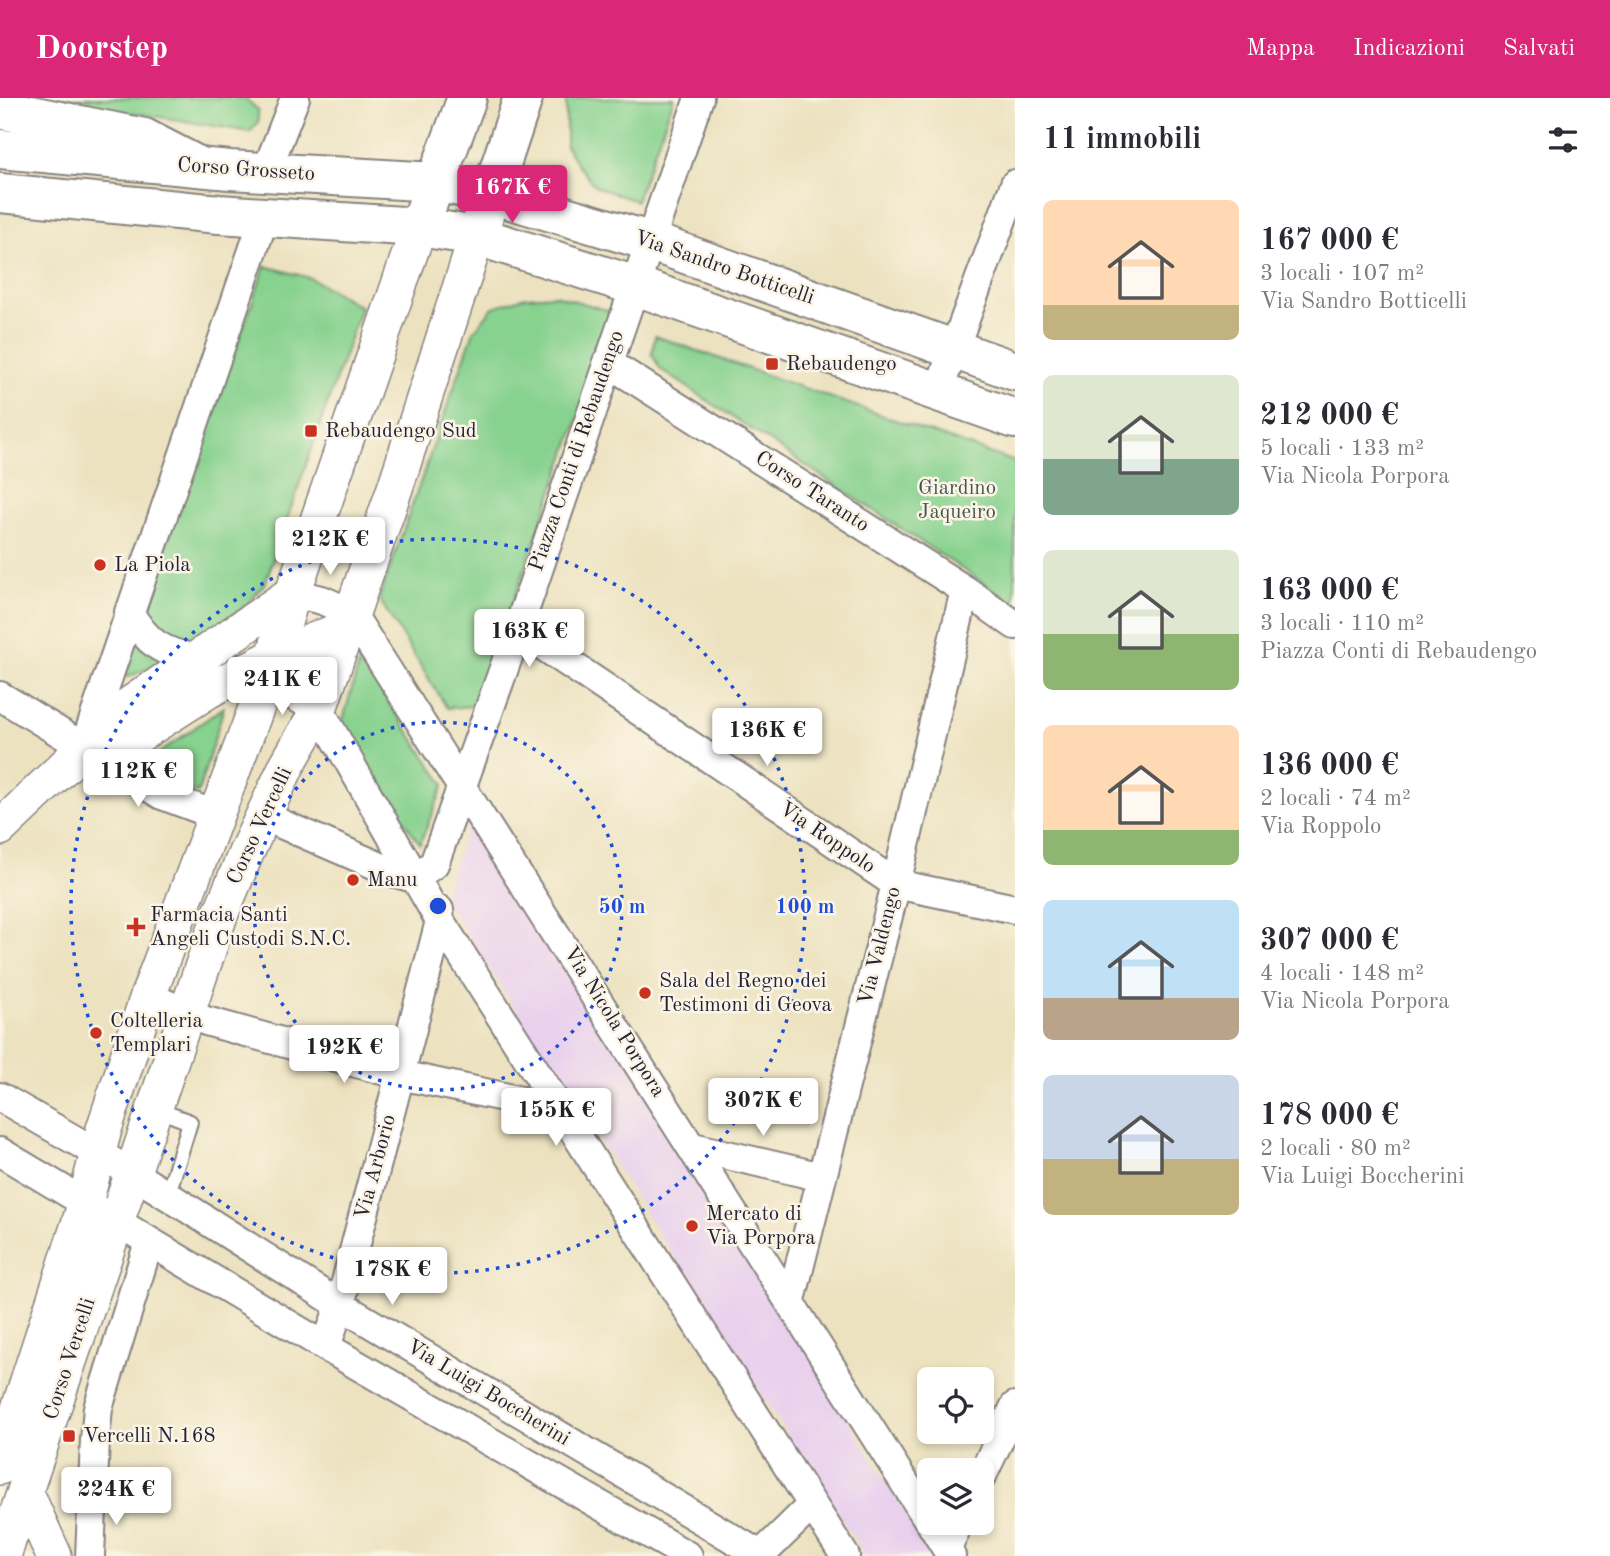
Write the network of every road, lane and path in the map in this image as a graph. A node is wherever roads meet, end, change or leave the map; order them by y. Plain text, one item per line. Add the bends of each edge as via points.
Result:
1 (467, 98) edge
2 (523, 98) edge
3 (699, 98) edge
4 (288, 100) edge
5 (0, 109) edge
6 (0, 149) edge
7 (200, 167) junction
8 (266, 172) junction
9 (436, 183) junction
10 (1015, 184) edge
11 (0, 194) edge
12 (491, 194) junction
13 (264, 218) junction
14 (419, 227) junction
15 (477, 236) junction
16 (649, 241) junction
17 (633, 285) junction
18 (954, 349) junction
19 (607, 362) junction
20 (1015, 371) edge
21 (938, 392) junction
22 (1015, 419) edge
23 (965, 590) junction
24 (293, 593) junction
25 (129, 612) junction
26 (348, 620) junction
27 (1015, 625) edge
28 (518, 629) junction
29 (197, 659) junction
30 (270, 670) junction
31 (0, 696) edge
32 (319, 709) junction
33 (84, 748) junction
34 (462, 783) junction
35 (218, 816) junction
36 (263, 816) junction
37 (0, 828) edge
38 (424, 871) junction
39 (896, 884) junction
40 (1015, 909) edge
41 (440, 921) junction
42 (148, 996) junction
43 (187, 1011) junction
44 (400, 1075) junction
45 (0, 1097) edge
46 (153, 1108) junction
47 (560, 1109) junction
48 (693, 1147) junction
49 (0, 1152) edge
50 (97, 1153) junction
51 (132, 1173) junction
52 (822, 1177) junction
53 (167, 1197) junction
54 (86, 1203) junction
55 (115, 1221) junction
56 (149, 1242) junction
57 (791, 1300) junction
58 (340, 1305) junction
59 (326, 1347) junction
60 (1015, 1406) edge
61 (990, 1458) edge
62 (0, 1467) edge
63 (25, 1491) junction
64 (917, 1501) edge
65 (812, 1505) junction
66 (679, 1507) junction
67 (938, 1535) edge
68 (955, 1535) edge
69 (9, 1542) edge
70 (657, 1548) edge
71 (949, 1552) edge
72 (54, 1556) edge
73 (90, 1556) edge
74 (688, 1556) edge
75 (761, 1556) edge
76 (845, 1556) edge

1 - 9 main road, Corso Vercelli
2 - 12 main road, Corso Vercelli
3 - 16 street, Piazza Conti di Rebaudengo
4 - 8 street
5 - 7 main road via 144,138
6 - 7 main road, Corso Grosseto
7 - 8 main road, Corso Grosseto
8 - 9 main road, Corso Grosseto
9 - 12 main road, Corso Grosseto
9 - 14 main road, Corso Vercelli
10 - 18 street
11 - 13 main road
12 - 15 main road, Corso Vercelli
12 - 16 main road, Via Sandro Botticelli
13 - 14 main road
13 - 25 street
14 - 15 main road
14 - 24 street, Corso Vercelli
15 - 17 main road
15 - 26 street, Corso Vercelli
16 - 17 street, Piazza Conti di Rebaudengo
16 - 18 main road, Via Sandro Botticelli
17 - 19 street, Piazza Conti di Rebaudengo
17 - 21 main road
18 - 20 main road, Via Sandro Botticelli
18 - 21 street
19 - 23 street, Corso Taranto
19 - 28 street, Piazza Conti di Rebaudengo
21 - 22 main road
23 - 27 street, Corso Taranto
23 - 39 street, Via Valdengo
24 - 26 street via 322,600
24 - 29 street
24 - 30 street, Corso Vercelli
25 - 29 street via 157,646
25 - 33 street
26 - 30 street
26 - 32 street, Corso Vercelli
26 - 34 street, Via Nicola Porpora
28 - 34 street, Piazza Conti di Rebaudengo
28 - 39 street, Via Roppolo
29 - 33 street via 100,725
30 - 32 street
30 - 33 street via 209,690 113,749
30 - 35 street, Corso Vercelli
31 - 33 street
32 - 36 street, Corso Vercelli
32 - 38 street
33 - 35 street via 162,795
33 - 37 street
34 - 38 street, Piazza Conti di Rebaudengo
34 - 48 street, Via Nicola Porpora
35 - 42 street, Corso Vercelli
36 - 38 street via 392,872
36 - 43 street, Corso Vercelli via 220,915
38 - 41 street
39 - 40 street, Via Roppolo
39 - 52 street, Via Valdengo
41 - 44 street, Via Arborio
41 - 47 street
42 - 43 street
42 - 50 street, Corso Vercelli
43 - 44 street via 206,1021
43 - 46 street, Corso Vercelli
44 - 47 street
44 - 58 street, Via Arborio
45 - 50 street, Via Luigi Boccherini
46 - 51 street, Corso Vercelli
46 - 53 lane via 190,1122
47 - 65 street
48 - 52 street
48 - 57 street, Via Nicola Porpora
49 - 54 street, Via Luigi Boccherini
50 - 51 street, Via Luigi Boccherini
50 - 54 street, Corso Vercelli
51 - 53 street, Via Luigi Boccherini
51 - 55 street, Corso Vercelli
52 - 57 street, Via Valdengo
53 - 58 street, Via Luigi Boccherini
54 - 55 street, Via Luigi Boccherini
54 - 62 street, Corso Vercelli
55 - 56 street, Via Luigi Boccherini
55 - 63 street, Corso Vercelli
56 - 59 street, Via Luigi Boccherini
56 - 73 street, Corso Vercelli via 100,1398
57 - 64 street, Via Nicola Porpora
58 - 59 street, Via Arborio
58 - 66 street, Via Luigi Boccherini
59 - 70 street, Via Luigi Boccherini
60 - 61 street
63 - 69 street, Corso Vercelli
63 - 72 street
65 - 75 street
65 - 76 street
66 - 70 street
66 - 75 street, Via Luigi Boccherini
67 - 71 street, Via Nicola Porpora
68 - 71 street
70 - 74 street, Via Luigi Boccherini

